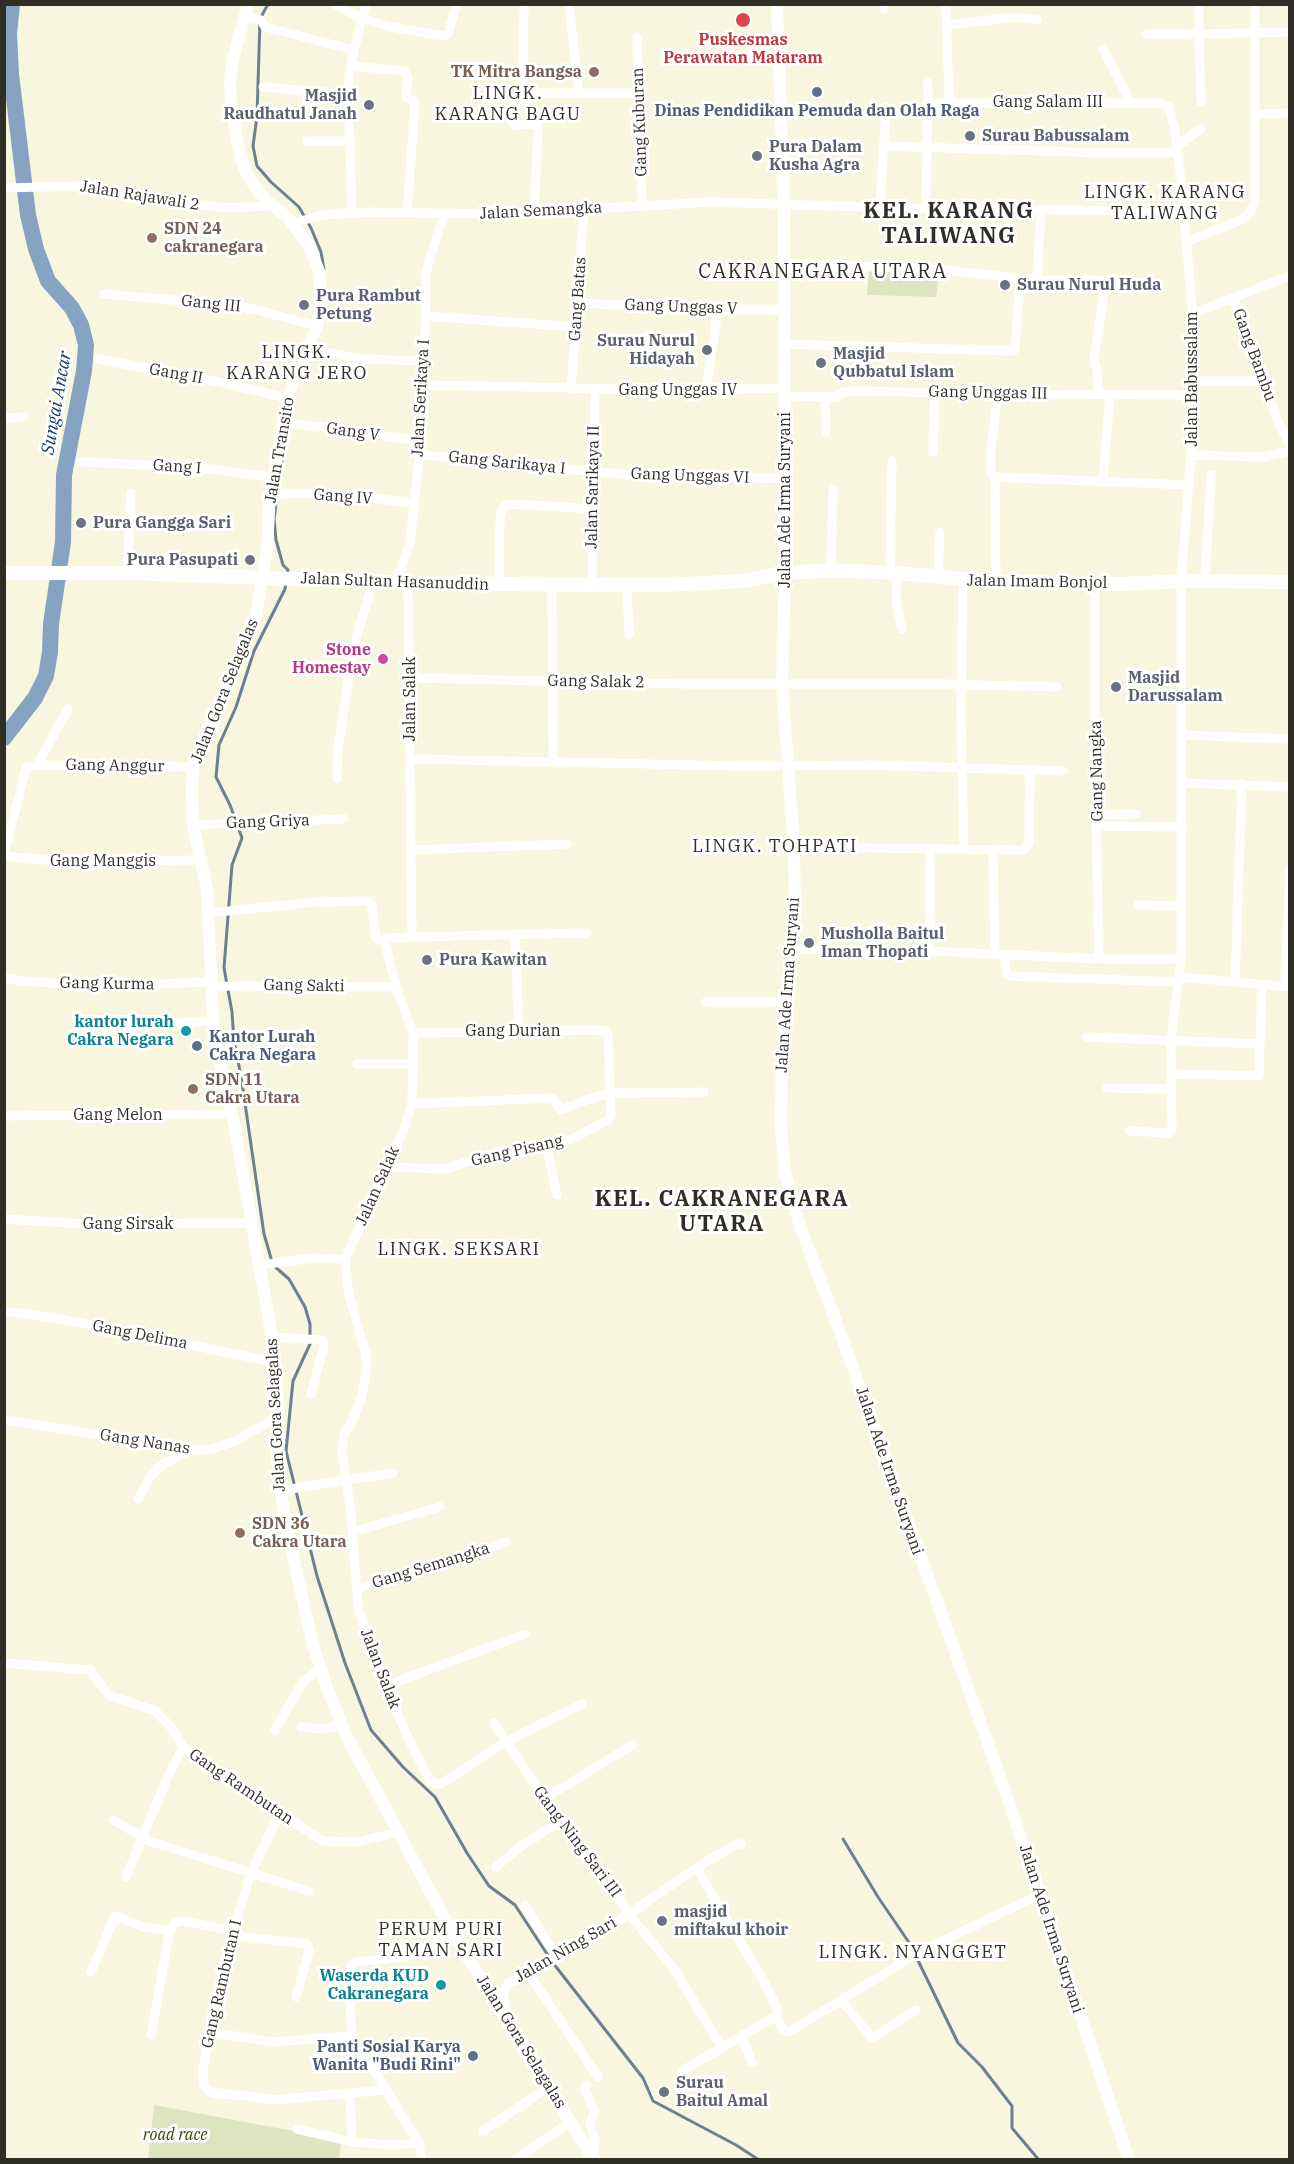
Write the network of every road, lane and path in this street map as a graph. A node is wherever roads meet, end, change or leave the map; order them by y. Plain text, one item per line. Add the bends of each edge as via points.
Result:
1 (334, 4) edge
2 (366, 4) edge
3 (457, 4) edge
4 (524, 4) edge
5 (569, 4) edge
6 (777, 4) edge
7 (946, 4) edge
8 (1198, 4) edge
9 (1255, 4) edge
10 (246, 10) edge
11 (361, 18) junction
12 (1037, 20) dead end
13 (946, 25) junction
14 (1290, 32) edge
15 (1256, 33) junction
16 (1147, 34) dead end
17 (1199, 34) junction
18 (637, 38) dead end
19 (1103, 49) dead end
20 (354, 50) junction
21 (743, 56) dead end
22 (779, 57) junction
23 (351, 66) junction
24 (928, 83) dead end
25 (263, 87) dead end
26 (579, 93) junction
27 (640, 93) junction
28 (348, 94) junction
29 (529, 94) junction
30 (949, 102) junction
31 (1201, 102) dead end
32 (928, 103) junction
33 (1131, 103) junction
34 (1168, 106) joint
35 (886, 107) dead end
36 (1290, 113) edge
37 (1257, 114) junction
38 (1201, 128) dead end
39 (307, 141) dead end
40 (349, 141) junction
41 (884, 146) junction
42 (927, 148) junction
43 (1178, 150) junction
44 (6, 188) edge
45 (784, 205) junction
46 (274, 206) junction
47 (642, 206) junction
48 (880, 208) junction
49 (926, 209) junction
50 (1041, 209) junction
51 (584, 210) junction
52 (1183, 211) junction
53 (407, 212) junction
54 (352, 213) junction
55 (534, 213) junction
56 (444, 214) junction
57 (295, 222) junction
58 (1186, 242) junction
59 (784, 263) junction
60 (1290, 276) edge
61 (1020, 278) junction
62 (1037, 280) junction
63 (104, 294) dead end
64 (1233, 298) junction
65 (578, 303) junction
66 (718, 310) junction
67 (784, 310) junction
68 (1194, 313) junction
69 (425, 316) junction
70 (316, 326) junction
71 (576, 327) junction
72 (785, 344) junction
73 (310, 349) junction
74 (98, 359) dead end
75 (426, 361) junction
76 (1194, 381) junction
77 (1265, 381) junction
78 (425, 385) junction
79 (572, 389) junction
80 (595, 389) junction
81 (706, 389) junction
82 (785, 392) junction
83 (935, 393) junction
84 (998, 394) junction
85 (1098, 394) junction
86 (1110, 394) junction
87 (1193, 395) junction
88 (825, 396) junction
89 (288, 398) junction
90 (24, 417) dead end
91 (4, 418) edge
92 (288, 423) junction
93 (826, 432) dead end
94 (421, 441) junction
95 (1290, 446) edge
96 (1290, 451) edge
97 (933, 452) dead end
98 (419, 454) junction
99 (1191, 455) junction
100 (892, 461) dead end
101 (80, 462) dead end
102 (594, 471) junction
103 (1211, 475) dead end
104 (273, 477) junction
105 (995, 477) junction
106 (785, 479) junction
107 (1103, 480) junction
108 (1189, 485) junction
109 (833, 489) dead end
110 (131, 493) dead end
111 (274, 495) junction
112 (413, 503) junction
113 (592, 509) junction
114 (940, 532) dead end
115 (831, 570) junction
116 (4, 573) edge
117 (127, 573) junction
118 (785, 573) junction
119 (894, 573) junction
120 (938, 577) junction
121 (264, 578) junction
122 (963, 580) junction
123 (1182, 581) junction
124 (1205, 581) junction
125 (374, 582) junction
126 (996, 582) junction
127 (1290, 582) edge
128 (402, 583) junction
129 (499, 584) junction
130 (1095, 584) junction
131 (552, 585) junction
132 (592, 585) junction
133 (627, 585) junction
134 (902, 629) dead end
135 (629, 634) dead end
136 (410, 678) junction
137 (551, 682) junction
138 (782, 683) junction
139 (962, 685) junction
140 (1057, 687) dead end
141 (68, 709) dead end
142 (1182, 735) junction
143 (1286, 739) dead end
144 (410, 759) junction
145 (553, 761) junction
146 (37, 765) junction
147 (787, 766) junction
148 (193, 767) junction
149 (961, 768) junction
150 (1030, 770) junction
151 (1063, 771) dead end
152 (337, 779) dead end
153 (1183, 783) junction
154 (1242, 784) junction
155 (1290, 787) edge
156 (1136, 814) dead end
157 (1097, 815) junction
158 (344, 819) dead end
159 (193, 825) junction
160 (1098, 826) junction
161 (1183, 827) junction
162 (567, 844) dead end
163 (794, 847) junction
164 (930, 848) junction
165 (963, 848) junction
166 (993, 849) junction
167 (411, 850) junction
168 (4, 856) edge
169 (201, 860) junction
170 (1290, 869) edge
171 (1138, 904) dead end
172 (1182, 906) junction
173 (214, 912) junction
174 (586, 933) dead end
175 (515, 935) junction
176 (412, 937) junction
177 (385, 941) junction
178 (791, 949) junction
179 (930, 951) junction
180 (1000, 955) junction
181 (1099, 959) junction
182 (1181, 959) junction
183 (4, 978) edge
184 (1179, 980) junction
185 (1235, 981) junction
186 (1262, 984) junction
187 (214, 985) junction
188 (1287, 986) edge
189 (396, 987) junction
190 (706, 1002) dead end
191 (786, 1002) junction
192 (213, 1021) junction
193 (105, 1028) dead end
194 (519, 1031) junction
195 (413, 1033) junction
196 (1087, 1037) dead end
197 (1171, 1040) junction
198 (1260, 1044) junction
199 (357, 1064) dead end
200 (414, 1064) junction
201 (1172, 1074) junction
202 (1107, 1088) dead end
203 (1172, 1089) junction
204 (704, 1092) dead end
205 (610, 1093) junction
206 (412, 1104) junction
207 (232, 1114) junction
208 (4, 1116) edge
209 (1130, 1131) dead end
210 (546, 1144) junction
211 (387, 1167) junction
212 (557, 1195) dead end
213 (4, 1219) edge
214 (252, 1223) junction
215 (345, 1259) junction
216 (264, 1264) junction
217 (4, 1311) edge
218 (272, 1337) junction
219 (275, 1362) junction
220 (311, 1394) dead end
221 (278, 1417) junction
222 (4, 1420) edge
223 (189, 1450) junction
224 (393, 1473) dead end
225 (345, 1480) junction
226 (285, 1491) junction
227 (138, 1499) dead end
228 (440, 1507) dead end
229 (352, 1532) junction
230 (506, 1542) dead end
231 (356, 1589) junction
232 (525, 1634) dead end
233 (4, 1663) edge
234 (320, 1668) junction
235 (385, 1686) junction
236 (582, 1704) dead end
237 (494, 1724) dead end
238 (342, 1725) junction
239 (301, 1727) dead end
240 (275, 1730) dead end
241 (505, 1742) junction
242 (632, 1745) dead end
243 (183, 1748) junction
244 (544, 1799) junction
245 (279, 1814) junction
246 (113, 1820) dead end
247 (559, 1822) junction
248 (398, 1832) junction
249 (143, 1836) junction
250 (741, 1844) dead end
251 (496, 1867) dead end
252 (697, 1869) junction
253 (251, 1873) junction
254 (126, 1877) dead end
255 (309, 1891) dead end
256 (1039, 1895) junction
257 (525, 1906) dead end
258 (628, 1913) junction
259 (170, 1930) junction
260 (233, 1931) junction
261 (453, 1934) junction
262 (555, 1956) junction
263 (527, 1971) junction
264 (91, 1972) dead end
265 (296, 1997) dead end
266 (842, 2000) junction
267 (916, 2010) dead end
268 (776, 2016) junction
269 (509, 2022) junction
270 (209, 2032) junction
271 (151, 2035) dead end
272 (352, 2036) junction
273 (742, 2036) junction
274 (722, 2048) junction
275 (752, 2063) dead end
276 (682, 2071) dead end
277 (598, 2077) dead end
278 (586, 2085) dead end
279 (549, 2087) junction
280 (385, 2090) junction
281 (350, 2094) junction
282 (570, 2122) junction
283 (297, 2129) dead end
284 (483, 2131) dead end
285 (352, 2142) junction
286 (419, 2143) junction
287 (593, 2159) edge
288 (422, 2160) edge
289 (514, 2160) edge
290 (1129, 2160) edge

1 - 11 street
2 - 11 street
3 - 11 street via 444,36
4 - 29 street via 523,89
5 - 26 street
6 - 22 street, Jalan Ade Irma Suryani
7 - 13 street
8 - 17 street
9 - 15 street
10 - 20 street via 265,27
10 - 46 street, Jalan Transito via 231,68 231,107 242,164 255,187
11 - 20 street
12 - 13 street via 1015,17
13 - 30 street
14 - 15 street
15 - 17 street
15 - 37 street
16 - 17 street
17 - 31 street
18 - 27 street, Gang Kuburan
19 - 33 street
20 - 23 street
21 - 22 street
22 - 45 street, Jalan Ade Irma Suryani
23 - 28 street
23 - 53 street via 404,71 408,76 406,97 415,105
24 - 32 street
25 - 28 street
26 - 27 street
26 - 29 street
27 - 47 street, Gang Kuburan
28 - 40 street
29 - 55 street via 526,105 512,108 512,122 538,127
30 - 32 street, Gang Salam III
30 - 33 street, Gang Salam III
32 - 42 street
33 - 34 street, Gang Salam III
34 - 43 street, Jalan Babussalam
35 - 41 street
36 - 37 street
37 - 58 street via 1256,196 1251,211 1242,220
38 - 43 street
39 - 40 street
40 - 54 street
41 - 42 street
41 - 48 street
42 - 43 street
42 - 49 street
43 - 52 street, Jalan Babussalam
44 - 46 street, Jalan Rajawali 2 via 82,186 221,208
45 - 47 street, Jalan Semangka via 711,201
45 - 48 street, Jalan Semangka
45 - 59 street, Jalan Ade Irma Suryani
46 - 57 street, Jalan Transito
47 - 51 street, Jalan Semangka
48 - 49 street, Jalan Semangka
49 - 50 street, Jalan Semangka
50 - 52 street, Jalan Semangka
50 - 62 street
51 - 55 street, Jalan Semangka
51 - 65 street, Gang Batas
52 - 58 street, Jalan Babussalam
53 - 54 street, Jalan Semangka
53 - 56 street, Jalan Semangka
54 - 57 street, Jalan Semangka
55 - 56 street, Jalan Semangka
56 - 69 street, Jalan Serikaya I via 426,272
57 - 70 street, Jalan Transito via 318,271 321,300
58 - 68 street, Jalan Babussalam
59 - 61 street via 942,270
59 - 67 street, Jalan Ade Irma Suryani
60 - 64 street
61 - 62 street
61 - 72 street via 1014,350
62 - 85 street via 1099,279 1105,285 1094,360
63 - 70 street, Gang III via 230,305
64 - 68 street
64 - 77 street, Gang Bambu
65 - 66 street, Gang Unggas V
65 - 71 street, Gang Batas
66 - 67 street, Gang Unggas V
66 - 81 street
67 - 72 street, Jalan Ade Irma Suryani
68 - 76 street, Jalan Babussalam
69 - 71 street
69 - 75 street, Jalan Serikaya I
70 - 73 street, Jalan Transito
71 - 79 street, Gang Batas
72 - 82 street, Jalan Ade Irma Suryani
73 - 75 street via 361,359
73 - 89 street, Jalan Transito
74 - 89 street, Gang II
75 - 78 street, Jalan Serikaya I
76 - 77 street
76 - 87 street, Jalan Babussalam
77 - 95 street, Gang Bambu via 1275,416
78 - 79 street, Gang Unggas IV
78 - 94 street, Jalan Serikaya I
79 - 80 street, Gang Unggas IV
80 - 81 street, Gang Unggas IV
80 - 102 street, Jalan Sarikaya II
81 - 82 street, Gang Unggas IV
82 - 88 street, Gang Unggas III
82 - 106 street, Jalan Ade Irma Suryani
83 - 84 street, Gang Unggas III
83 - 88 street, Gang Unggas III via 855,391 843,392 836,398
83 - 97 street
84 - 85 street, Gang Unggas III
84 - 105 street via 991,450 991,473
85 - 86 street, Gang Unggas III
86 - 87 street, Gang Unggas III
86 - 107 street
87 - 99 street, Jalan Babussalam
88 - 93 street
89 - 92 street, Jalan Transito
90 - 91 street
92 - 94 street, Gang V
92 - 104 street, Jalan Transito
94 - 98 street, Jalan Serikaya I
96 - 99 street via 1263,457
98 - 102 street, Gang Sarikaya I
98 - 112 street, Jalan Serikaya I
99 - 108 street, Jalan Babussalam
100 - 119 street
101 - 104 street, Gang I via 191,467
102 - 106 street, Gang Unggas VI
102 - 113 street, Jalan Sarikaya II
103 - 124 street
104 - 111 street, Jalan Transito
105 - 107 street
105 - 126 street
106 - 118 street, Jalan Ade Irma Suryani
107 - 108 street
108 - 123 street, Jalan Babussalam
109 - 115 street
110 - 117 street
111 - 112 street, Gang IV via 330,493
111 - 121 street, Jalan Transito
112 - 128 street, Jalan Serikaya I
113 - 129 street via 506,505 500,518
113 - 132 street, Jalan Sarikaya II
114 - 120 street
115 - 118 main road, Jalan Imam Bonjol
115 - 119 main road, Jalan Imam Bonjol
116 - 117 main road, Jalan Sultan Hasanuddin
117 - 121 main road, Jalan Sultan Hasanuddin
118 - 133 main road, Jalan Sultan Hasanuddin via 743,580
118 - 138 street, Jalan Ade Irma Suryani
119 - 120 main road, Jalan Imam Bonjol
119 - 134 street
120 - 122 main road, Jalan Imam Bonjol
121 - 125 main road, Jalan Sultan Hasanuddin
121 - 148 street, Jalan Gora Selagalas via 256,615
122 - 126 main road, Jalan Imam Bonjol
122 - 139 street
123 - 124 main road, Jalan Imam Bonjol
123 - 130 main road, Jalan Imam Bonjol
123 - 142 street, Jalan Babussalam
124 - 127 main road, Jalan Imam Bonjol
125 - 128 main road, Jalan Sultan Hasanuddin
125 - 152 street via 353,648
126 - 130 main road, Jalan Imam Bonjol
128 - 129 main road, Jalan Sultan Hasanuddin
128 - 136 street, Jalan Salak
129 - 131 main road, Jalan Sultan Hasanuddin
130 - 157 street, Gang Nangka
131 - 132 main road, Jalan Sultan Hasanuddin
131 - 137 street
132 - 133 main road, Jalan Sultan Hasanuddin
133 - 135 street
136 - 137 street, Gang Salak 2
136 - 144 street, Jalan Salak
137 - 138 street, Gang Salak 2
137 - 145 street
138 - 139 street, Gang Salak 2
138 - 147 street, Jalan Ade Irma Suryani
139 - 140 street, Gang Salak 2
139 - 149 street
141 - 146 street
142 - 143 street
142 - 153 street, Jalan Babussalam
144 - 145 street
144 - 167 street, Jalan Salak
145 - 147 street
146 - 148 street, Gang Anggur
146 - 168 street via 26,768
147 - 149 street
147 - 163 street, Jalan Ade Irma Suryani
148 - 159 street, Jalan Gora Selagalas
149 - 150 street
149 - 165 street
150 - 151 street
150 - 166 street via 1028,846 1022,850
153 - 154 street
153 - 161 street, Jalan Babussalam
154 - 155 street
154 - 185 street
156 - 157 street
157 - 160 street, Gang Nangka
158 - 159 street, Gang Griya
159 - 169 street, Jalan Gora Selagalas
160 - 161 street
160 - 181 street, Gang Nangka
161 - 172 street, Jalan Babussalam
162 - 167 street
163 - 164 street
163 - 178 street, Jalan Ade Irma Suryani
164 - 165 street
164 - 179 street
165 - 166 street
166 - 180 street
167 - 176 street, Jalan Salak
168 - 169 street, Gang Manggis via 56,861
169 - 173 street, Jalan Gora Selagalas
170 - 188 street
171 - 172 street
172 - 182 street, Jalan Babussalam
173 - 177 street, Jalan Salak via 369,901 376,938
173 - 187 street, Jalan Gora Selagalas
174 - 175 street
175 - 176 street
175 - 194 street
176 - 177 street
177 - 189 street, Jalan Salak
178 - 179 street
178 - 191 street, Jalan Ade Irma Suryani
179 - 180 street
180 - 181 street
180 - 184 street via 1006,974 1011,976
181 - 182 street
182 - 184 street, Jalan Babussalam
183 - 187 street, Gang Kurma via 66,984
184 - 185 street
184 - 197 street, Jalan Babussalam
185 - 186 street
186 - 188 street
186 - 198 street
187 - 189 street, Gang Sakti
187 - 192 street, Jalan Gora Selagalas
189 - 195 street, Jalan Salak
190 - 191 street
191 - 256 street, Jalan Ade Irma Suryani via 780,1100 790,1192
192 - 193 street
192 - 207 street, Jalan Gora Selagalas
194 - 195 street, Gang Durian
194 - 205 street, Gang Durian via 606,1031
195 - 200 street, Jalan Salak
196 - 197 street
197 - 198 street
197 - 201 street, Jalan Babussalam
198 - 201 street via 1257,1077
199 - 200 street
200 - 206 street, Jalan Salak
201 - 203 street, Jalan Babussalam
202 - 203 street
203 - 209 street, Jalan Babussalam via 1171,1132
204 - 205 street
205 - 206 street via 561,1110 549,1098
205 - 210 street, Gang Pisang via 611,1115 607,1120 572,1138
206 - 211 street, Jalan Salak
207 - 208 street, Gang Melon
207 - 214 street, Jalan Gora Selagalas
210 - 211 street, Gang Pisang via 494,1153 447,1169
210 - 212 street
211 - 215 street, Jalan Salak
213 - 214 street, Gang Sirsak via 84,1224
214 - 216 street, Jalan Gora Selagalas
215 - 216 street
215 - 225 street, Jalan Salak via 349,1296 367,1365 359,1405 342,1442
216 - 218 street, Jalan Gora Selagalas
217 - 219 street, Gang Delima
218 - 219 street, Jalan Gora Selagalas
218 - 220 street via 323,1340
219 - 221 street, Jalan Gora Selagalas
221 - 223 street, Gang Nanas via 235,1441 212,1449
221 - 226 street, Jalan Gora Selagalas via 276,1442
222 - 223 street, Gang Nanas
223 - 227 street via 158,1469
224 - 225 street
225 - 226 street
225 - 229 street, Jalan Salak
226 - 234 street, Jalan Gora Selagalas via 288,1536
228 - 229 street
229 - 231 street, Jalan Salak
230 - 231 street, Gang Semangka
231 - 235 street, Jalan Salak via 363,1626
232 - 235 street
233 - 243 street, Gang Rambutan via 90,1670 109,1695 160,1716
234 - 238 street, Jalan Gora Selagalas
234 - 240 street via 302,1683
235 - 241 street, Jalan Salak via 434,1784 441,1784
236 - 241 street
237 - 241 street, Gang Ning Sari III
238 - 239 street via 321,1730
238 - 248 street, Jalan Gora Selagalas
241 - 244 street, Gang Ning Sari III
242 - 244 street
243 - 245 street, Gang Rambutan
243 - 249 street
244 - 247 street, Gang Ning Sari III
245 - 248 street, Gang Rambutan via 326,1843 363,1841
245 - 253 street, Gang Rambutan I
246 - 249 street
247 - 251 street
247 - 258 street, Gang Ning Sari III via 607,1877
248 - 261 street, Jalan Gora Selagalas
249 - 253 street
249 - 254 street
250 - 252 street, Jalan Ning Sari
252 - 258 street, Jalan Ning Sari
252 - 268 street via 763,1980 777,2008
253 - 255 street
253 - 260 street, Gang Rambutan I
256 - 266 street via 923,1950
256 - 290 street, Jalan Ade Irma Suryani
257 - 262 street
258 - 262 street, Jalan Ning Sari via 602,1932
258 - 274 street, Gang Ning Sari III via 674,1970
259 - 260 street via 176,1922 183,1921
259 - 264 street via 142,1927 115,1916
259 - 271 street
260 - 265 street via 243,1937 307,1944 309,1951
260 - 270 street, Gang Rambutan I
261 - 269 street, Jalan Gora Selagalas
261 - 272 street via 406,1957 352,1965 348,1974
262 - 263 street, Jalan Ning Sari
263 - 269 street, Jalan Ning Sari via 504,1989
263 - 277 street
266 - 267 street via 870,2038
266 - 268 street via 789,2032 784,2031
268 - 273 street
269 - 279 street, Jalan Gora Selagalas
270 - 272 street via 273,2042
270 - 281 street, Gang Rambutan I via 203,2083 212,2093 273,2100
272 - 280 street
273 - 274 street
273 - 275 street
274 - 276 street
278 - 287 street via 594,2111 590,2125 595,2141
279 - 282 street, Jalan Gora Selagalas
279 - 284 street
280 - 281 street
280 - 286 street
281 - 285 street
282 - 287 street, Jalan Gora Selagalas
282 - 289 street
283 - 285 street
285 - 286 street
286 - 288 street

